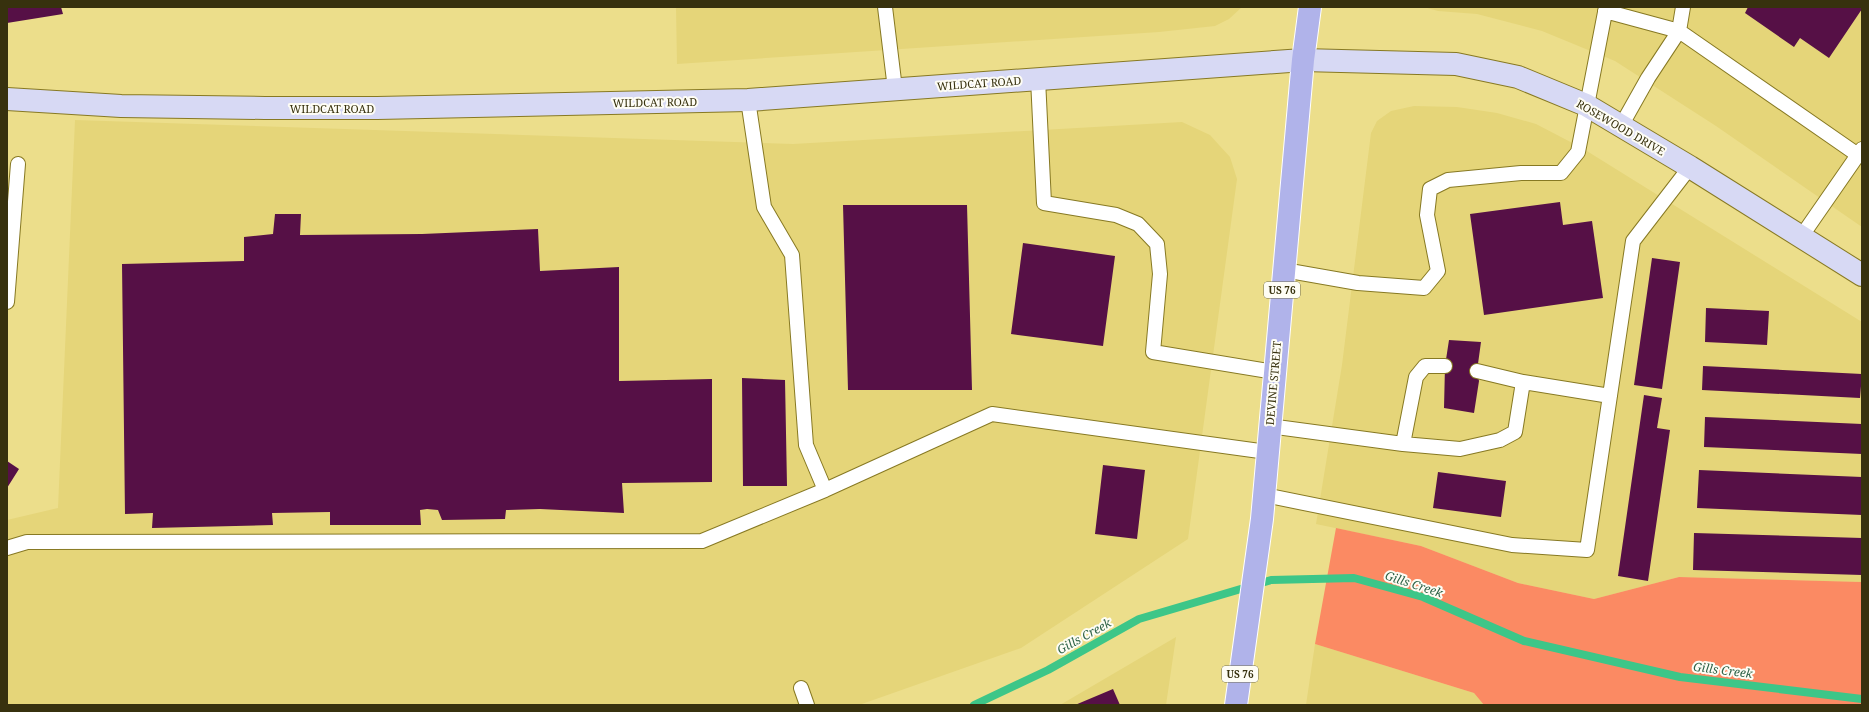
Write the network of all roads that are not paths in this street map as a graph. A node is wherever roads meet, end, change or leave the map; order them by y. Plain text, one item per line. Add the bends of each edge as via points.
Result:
1 (885, 7) edge
2 (1310, 7) edge
3 (1683, 7) edge
4 (1605, 9) edge
5 (1679, 30) junction
6 (1303, 60) junction
7 (1038, 79) junction
8 (895, 89) junction
9 (7, 99) edge
10 (748, 100) junction
11 (1586, 105) junction
12 (1621, 126) junction
13 (1860, 152) edge
14 (18, 164) dead end
15 (1690, 167) junction
16 (1801, 237) junction
17 (1284, 270) junction
18 (1862, 275) edge
19 (7, 302) edge
20 (1445, 366) dead end
21 (1477, 371) dead end
22 (1274, 372) junction
23 (1523, 382) junction
24 (1610, 396) junction
25 (1269, 426) junction
26 (1402, 444) junction
27 (1267, 452) junction
28 (825, 490) junction
29 (1264, 494) junction
30 (7, 548) edge
31 (801, 688) dead end
32 (807, 705) edge
33 (1236, 705) edge

1 - 8 lane
2 - 6 main road, US 76
3 - 5 lane
4 - 5 lane
4 - 11 lane
5 - 12 lane
5 - 13 lane
6 - 7 main road, WILDCAT ROAD
6 - 11 main road, ROSEWOOD DRIVE via 1456,64 1518,77
6 - 17 main road, DEVINE STREET / US 76
7 - 8 main road, WILDCAT ROAD
7 - 22 lane via 1044,203 1116,215 1138,224 1157,244 1160,274 1153,352
8 - 10 main road, WILDCAT ROAD
9 - 10 main road, WILDCAT ROAD via 121,106 265,108
10 - 28 lane via 764,207 792,255 806,445
11 - 12 main road, ROSEWOOD DRIVE
11 - 17 lane via 1578,152 1561,173 1521,172 1448,180 1430,189 1427,215 1438,271 1424,288 1358,283
12 - 15 main road, ROSEWOOD DRIVE
13 - 16 lane
14 - 19 lane
15 - 16 main road, ROSEWOOD DRIVE
15 - 24 lane via 1633,241
16 - 18 main road, ROSEWOOD DRIVE
17 - 22 main road, DEVINE STREET / US 76
20 - 26 lane via 1424,366 1416,377
21 - 23 lane
22 - 25 main road, DEVINE STREET / US 76
23 - 24 lane
23 - 26 lane via 1515,432 1500,440 1460,449
24 - 29 lane via 1587,550 1512,545
25 - 26 lane
25 - 27 main road, DEVINE STREET / US 76
27 - 28 lane via 992,414
27 - 29 main road, DEVINE STREET / US 76
28 - 30 lane via 702,542 27,542
29 - 33 main road, DEVINE STREET / US 76
31 - 32 lane

